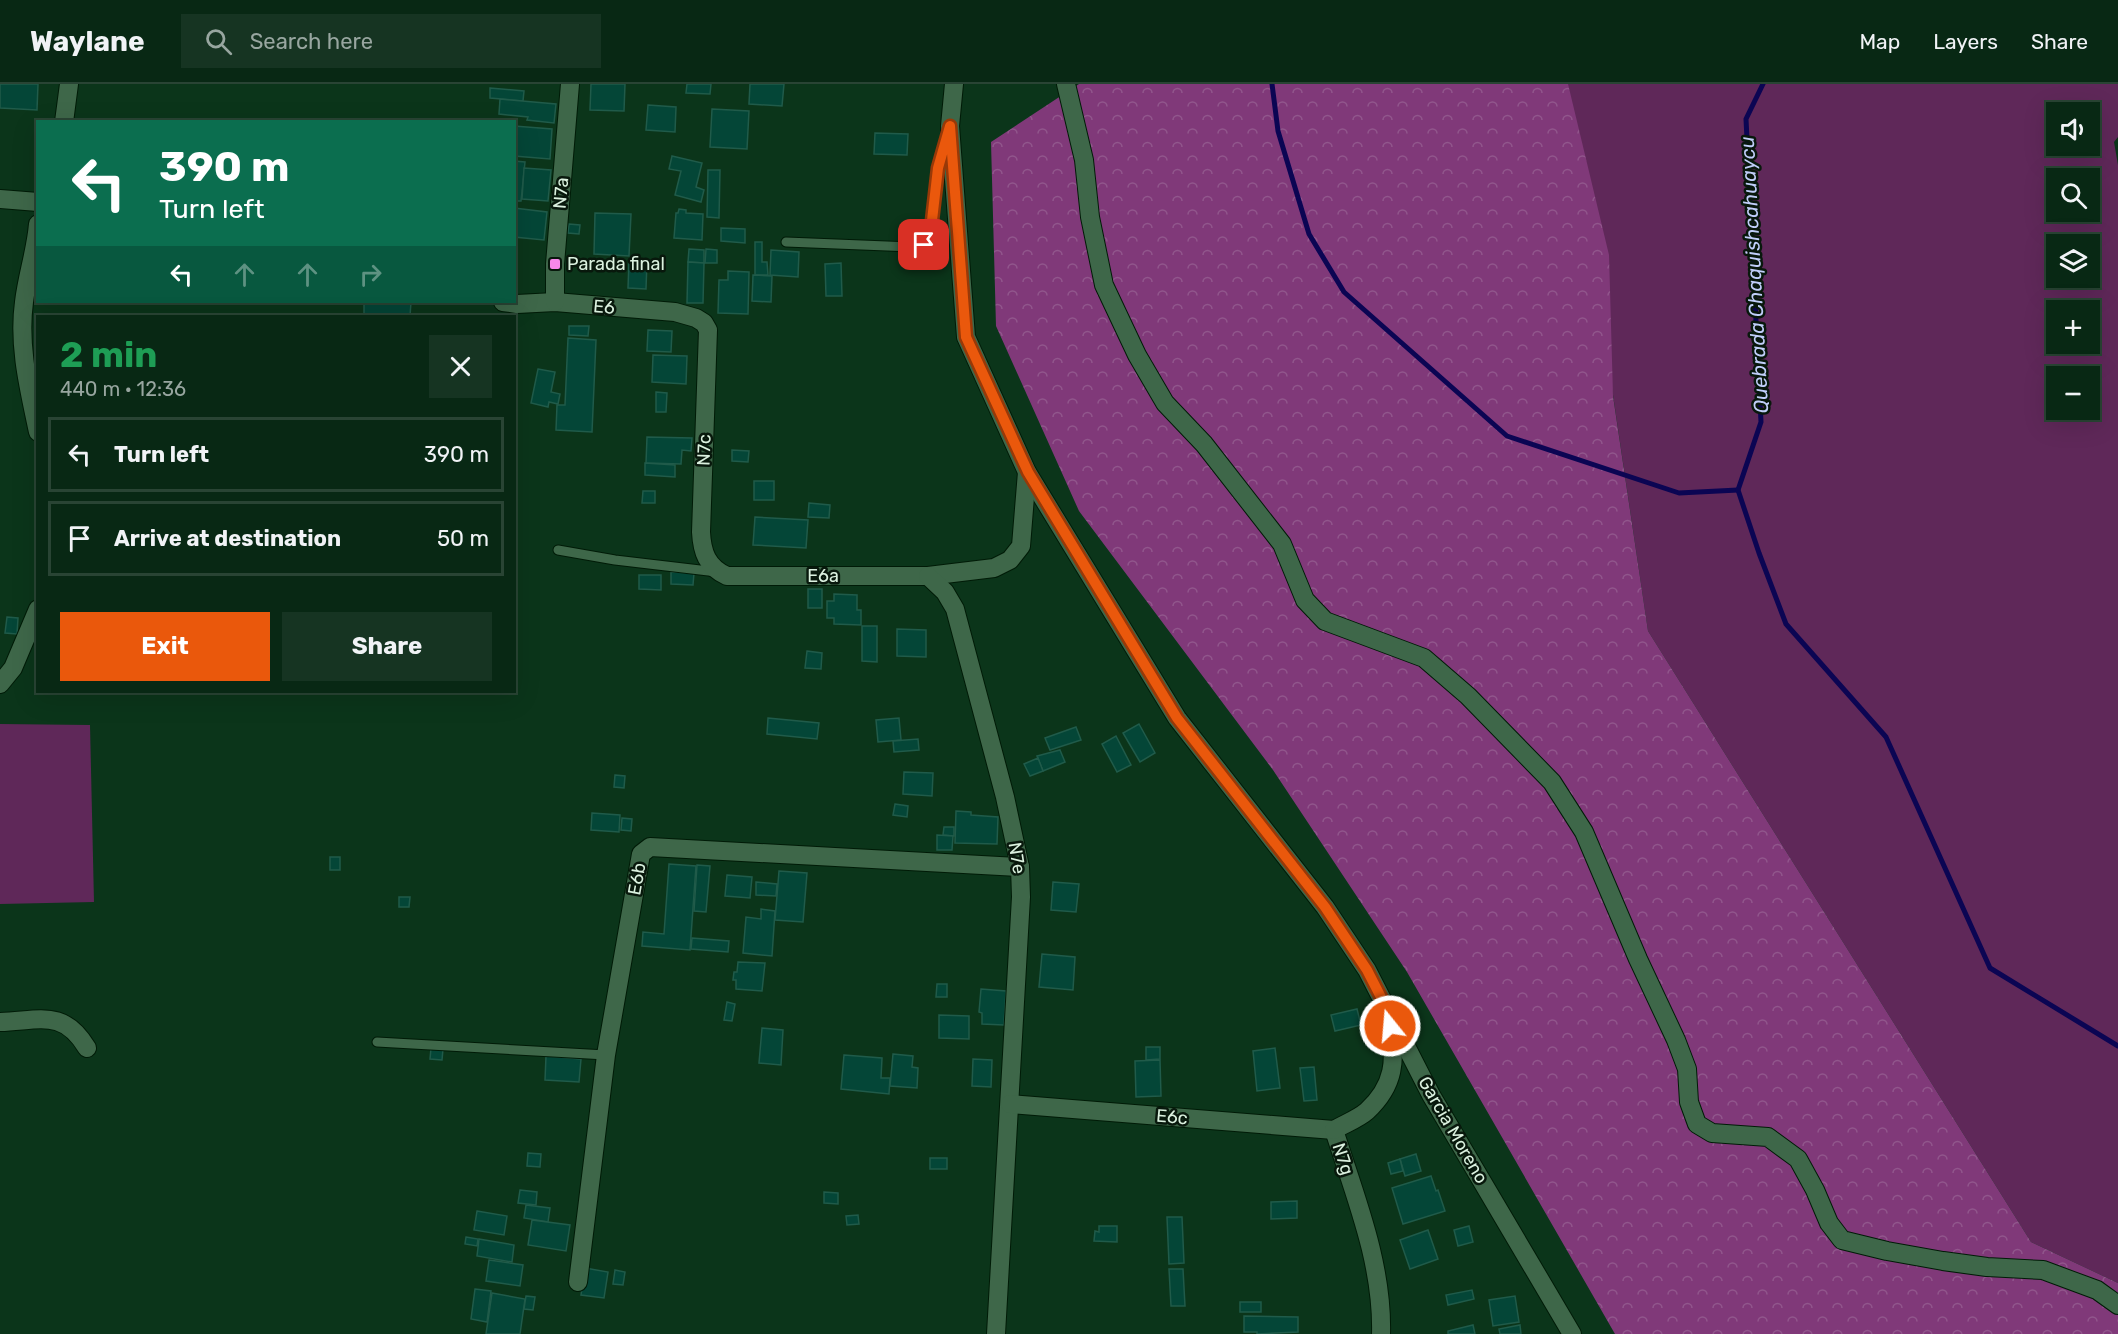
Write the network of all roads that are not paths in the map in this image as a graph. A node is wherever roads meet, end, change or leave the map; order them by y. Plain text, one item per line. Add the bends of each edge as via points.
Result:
1 (69, 84) edge
2 (570, 84) edge
3 (954, 84) edge
4 (1065, 84) edge
5 (64, 120) edge
6 (950, 126) junction
7 (0, 199) edge
8 (36, 202) edge
9 (36, 235) edge
10 (786, 242) dead end
11 (555, 302) junction
12 (510, 303) edge
13 (704, 323) joint
14 (36, 422) edge
15 (1028, 472) junction
16 (558, 550) dead end
17 (719, 572) junction
18 (928, 576) junction
19 (36, 614) edge
20 (0, 684) edge
21 (1020, 867) junction
22 (1387, 1009) junction
23 (0, 1022) edge
24 (377, 1042) dead end
25 (87, 1048) dead end
26 (606, 1055) junction
27 (1010, 1104) junction
28 (1334, 1130) junction
29 (578, 1282) dead end
30 (2118, 1305) edge
31 (996, 1334) edge
32 (1381, 1334) edge
33 (1572, 1334) edge

1 - 5 street
2 - 11 street, N7a
3 - 6 street, Garcia Moreno
4 - 30 street via 1084,160 1104,285 1165,403 1204,444 1282,544 1305,600 1325,621 1424,658 1468,696 1552,782 1584,832 1676,1040 1697,1124 1712,1133 1768,1137 1798,1159 1829,1223 1842,1240 1943,1261 2043,1270 2097,1290
6 - 10 lane via 938,168 930,238 924,245 912,248
6 - 15 street, Garcia Moreno via 966,337
7 - 8 street
9 - 14 street via 22,334
11 - 12 street, E6
11 - 13 street, E6 via 675,312
13 - 17 street, N7c via 708,330 701,532 706,558
15 - 18 street via 1021,546 1010,560 994,568
15 - 22 street, Garcia Moreno via 1177,718 1325,907 1367,970
16 - 17 lane
17 - 18 street, E6a via 727,576
18 - 21 street, N7e via 945,592 955,609
19 - 20 street via 13,668
21 - 26 street, E6b via 650,847 641,854
21 - 27 street, N7e
22 - 28 street, N7g via 1393,1044 1392,1074 1387,1087 1366,1112
22 - 33 street, Garcia Moreno via 1431,1095
23 - 25 street via 51,1020 71,1026
24 - 26 lane
26 - 29 street, E6b
27 - 28 street, E6c
27 - 31 street, N7e
28 - 32 street, N7g via 1371,1247 1382,1311

